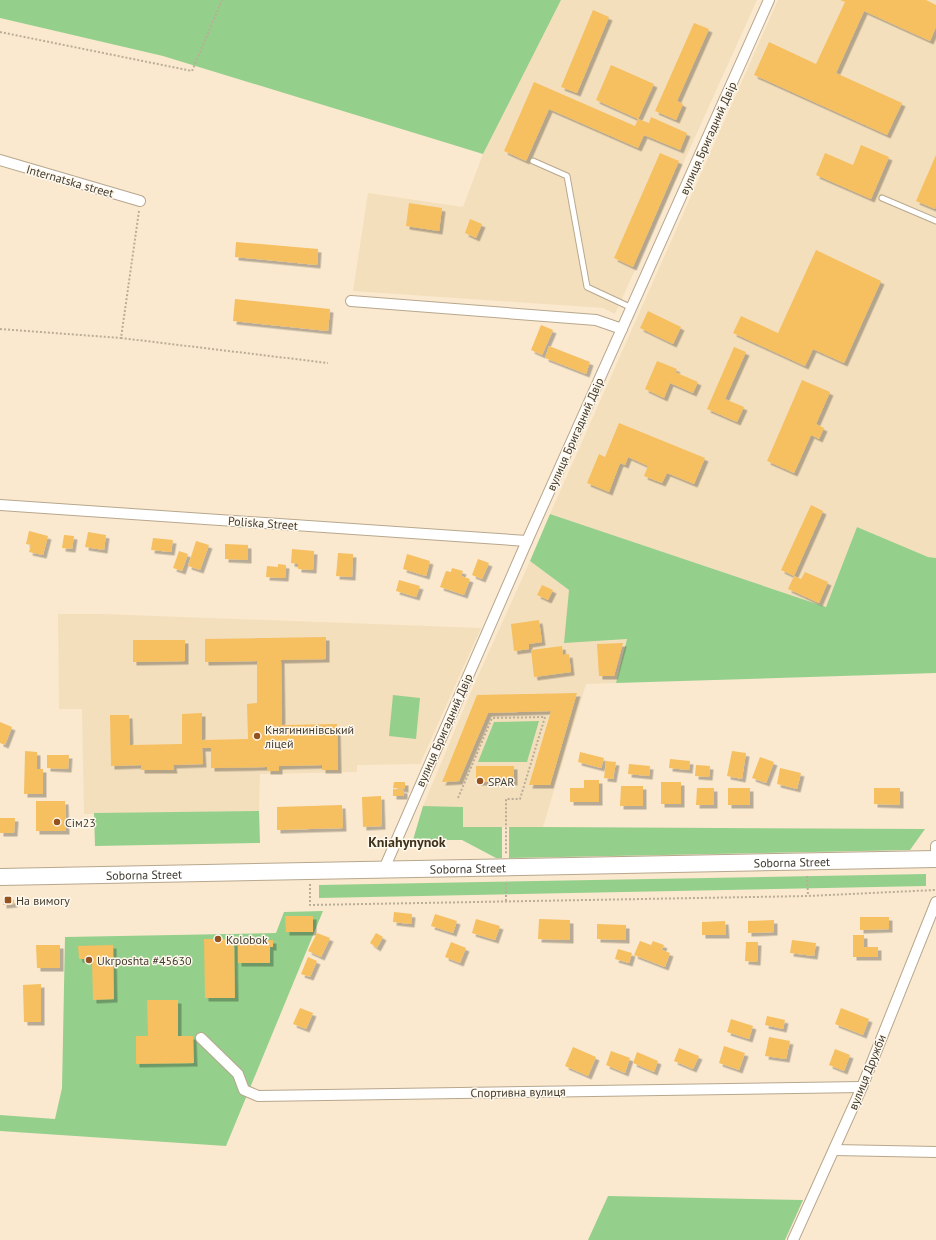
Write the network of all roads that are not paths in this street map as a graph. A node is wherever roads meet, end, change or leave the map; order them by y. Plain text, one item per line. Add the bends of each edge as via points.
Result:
1 (769, 0) edge
2 (0, 160) edge
3 (533, 161) dead end
4 (882, 198) dead end
5 (140, 201) road end
6 (936, 221) edge
7 (351, 301) dead end
8 (632, 308) junction
9 (622, 329) junction
10 (0, 505) edge
11 (527, 541) junction
12 (936, 846) edge
13 (936, 860) edge
14 (384, 869) junction
15 (0, 877) edge
16 (936, 902) edge
17 (201, 1038) dead end
18 (862, 1087) junction
19 (834, 1150) junction
20 (936, 1152) edge
21 (794, 1240) edge

1 - 8 street, вулиця Бригадний Двір
2 - 5 street, Internatska street
3 - 8 lane via 566,176 587,287
4 - 6 lane
7 - 9 street via 596,320
8 - 9 street, вулиця Бригадний Двір
9 - 11 street, вулиця Бригадний Двір
10 - 11 street, Poliska Street
11 - 14 street, вулиця Бригадний Двір
12 - 13 street
13 - 14 main road, Soborna Street
14 - 15 main road, Soborna Street
16 - 18 street, вулиця Дружби
17 - 18 street, Спортивна вулиця via 238,1074 244,1090 258,1096
18 - 19 street, вулиця Дружби
19 - 20 street
19 - 21 street, вулиця Дружби

